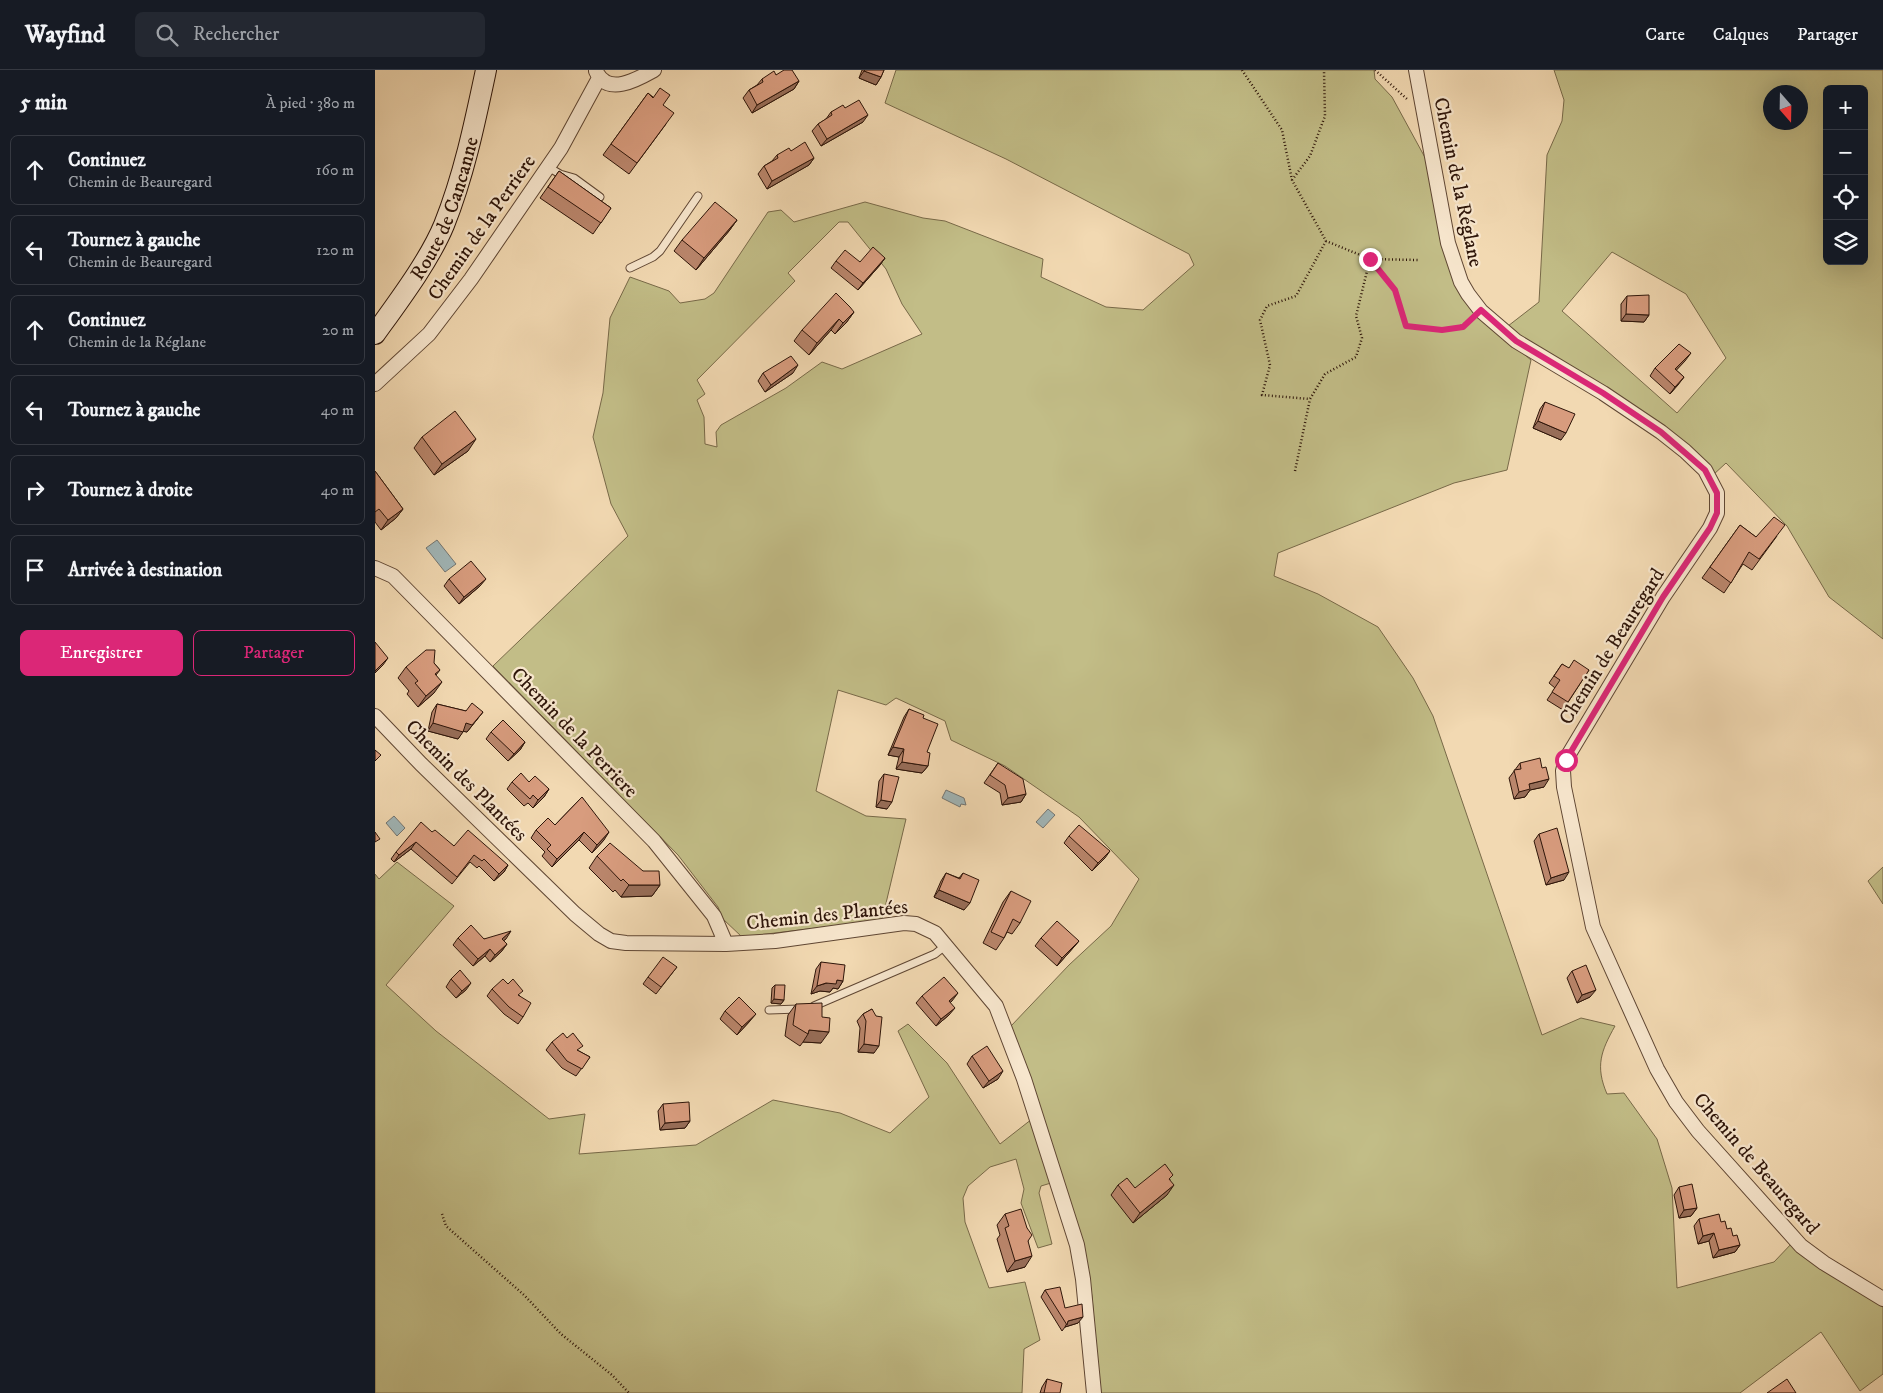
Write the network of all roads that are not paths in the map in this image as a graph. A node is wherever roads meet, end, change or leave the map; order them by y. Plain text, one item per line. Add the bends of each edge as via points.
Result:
1 (486, 70) edge
2 (654, 70) edge
3 (1416, 70) edge
4 (598, 74) edge
5 (548, 167) junction
6 (698, 196) dead end
7 (600, 197) dead end
8 (630, 268) dead end
9 (375, 334) edge
10 (1516, 341) joint
11 (375, 384) edge
12 (375, 568) edge
13 (375, 716) edge
14 (726, 944) junction
15 (945, 946) junction
16 (769, 1010) dead end
17 (1883, 1299) edge
18 (1094, 1393) edge

1 - 9 main road, Route de Cancanne via 466,157 444,226 406,292
2 - 4 street via 624,84 608,83
3 - 10 street, Chemin de la Réglane via 1455,266 1464,288 1481,310
4 - 5 street, Chemin de la Perriere
5 - 7 lane via 574,178
5 - 11 street, Chemin de la Perriere via 446,314
6 - 8 lane via 660,251
10 - 17 street, Chemin de Beauregard via 1661,432 1705,470 1717,493 1717,513 1710,528 1663,597 1563,770 1569,818 1593,927 1657,1069 1698,1131 1801,1246
12 - 14 street, Chemin de la Perriere via 393,576 655,841 714,916
13 - 14 street, Chemin des Plantées via 503,845 599,934 611,941 625,943
14 - 15 street, Chemin des Plantées via 775,941 904,923 926,927
15 - 16 lane via 935,954 822,1004
15 - 18 street, Chemin des Plantées via 996,1006 1024,1079 1077,1245

